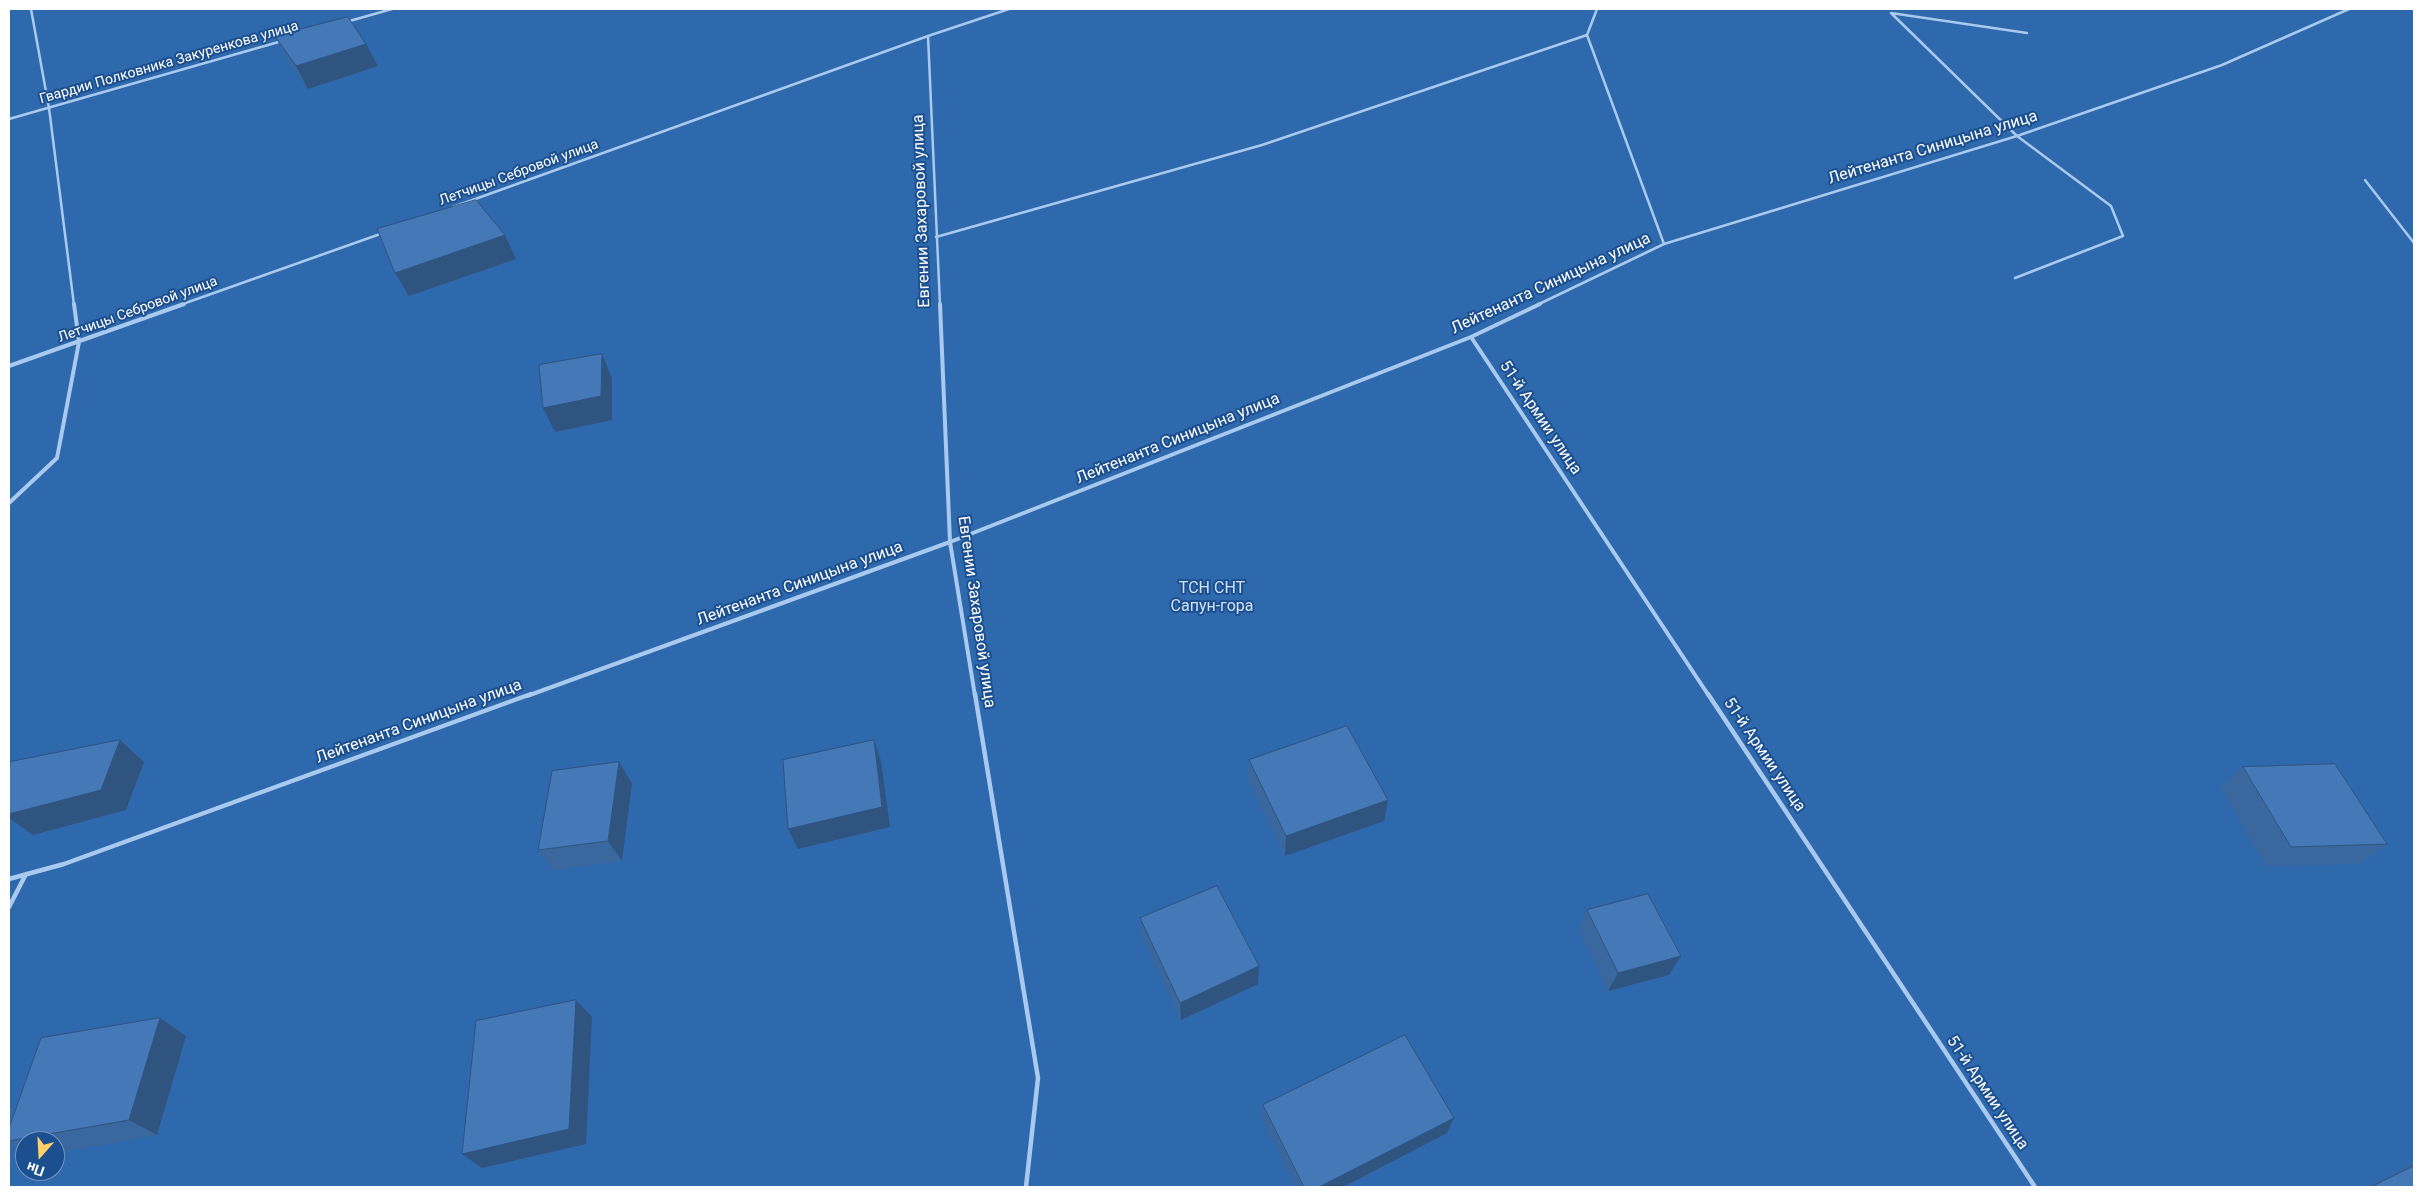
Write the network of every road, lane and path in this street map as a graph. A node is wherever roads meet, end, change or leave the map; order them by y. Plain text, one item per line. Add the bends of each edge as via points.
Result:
1 (31, 9) edge
2 (392, 9) edge
3 (1009, 9) edge
4 (1597, 9) edge
5 (2349, 9) edge
6 (344, 22) edge
7 (1587, 34) junction
8 (2027, 34) dead end
9 (928, 36) junction
10 (287, 39) edge
11 (49, 108) junction
12 (9, 120) edge
13 (2017, 136) junction
14 (2365, 180) dead end
15 (452, 208) edge
16 (386, 231) edge
17 (936, 237) junction
18 (1664, 244) junction
19 (2414, 244) edge
20 (2014, 278) dead end
21 (1471, 337) junction
22 (79, 342) junction
23 (9, 366) edge
24 (9, 503) edge
25 (950, 542) junction
26 (26, 874) junction
27 (9, 879) edge
28 (9, 907) edge
29 (1026, 1187) edge
30 (2035, 1187) edge

1 - 11 lane
2 - 6 lane
3 - 9 lane, Летчицы Себровой улица
4 - 7 lane
5 - 13 lane, Лейтенанта Синицына улица via 2222,65
7 - 17 lane via 1262,145
7 - 18 lane
8 - 13 lane via 1891,14
9 - 15 lane, Летчицы Себровой улица
9 - 17 lane, Евгении Захаровой улица
10 - 11 lane, Гвардии Полковника Закуренкова улица
11 - 12 lane, Гвардии Полковника Закуренкова улица
11 - 22 lane
13 - 18 lane, Лейтенанта Синицына улица
13 - 20 lane via 2111,206 2122,236
14 - 19 lane
16 - 22 lane, Летчицы Себровой улица
17 - 25 lane, Евгении Захаровой улица
18 - 21 lane, Лейтенанта Синицына улица
21 - 25 lane, Лейтенанта Синицына улица
21 - 30 lane, 51-й Армии улица
22 - 23 lane, Летчицы Себровой улица
22 - 24 lane via 57,458
25 - 26 lane, Лейтенанта Синицына улица via 64,864
25 - 29 lane, Евгении Захаровой улица via 1038,1078
26 - 27 lane, Лейтенанта Синицына улица
26 - 28 lane

